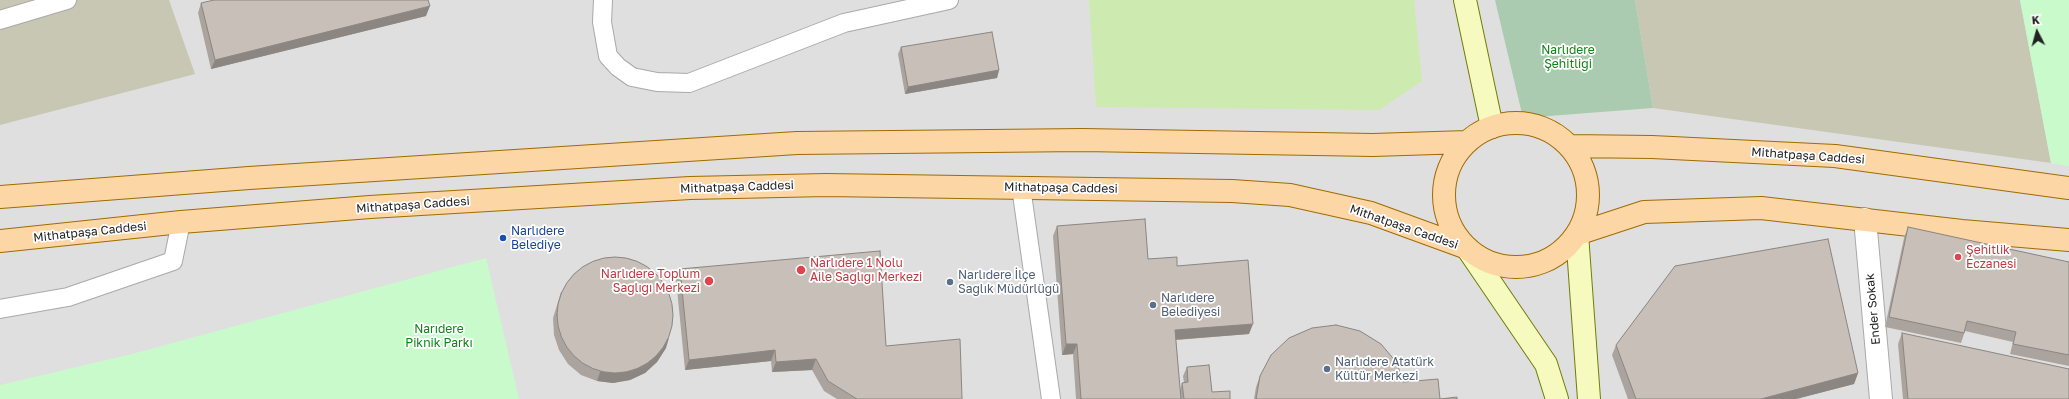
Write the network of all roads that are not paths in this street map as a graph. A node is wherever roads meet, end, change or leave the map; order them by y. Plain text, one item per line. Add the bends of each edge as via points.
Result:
1 (67, 0) edge
2 (602, 0) edge
3 (949, 0) edge
4 (1465, 0) edge
5 (0, 20) edge
6 (1492, 127) junction
7 (1467, 142) junction
8 (1569, 146) junction
9 (1021, 187) junction
10 (2069, 188) edge
11 (0, 197) edge
12 (1864, 219) junction
13 (181, 222) junction
14 (1577, 234) junction
15 (2069, 240) edge
16 (0, 241) edge
17 (1467, 248) junction
18 (0, 309) edge
19 (1051, 399) edge
20 (1557, 399) edge
21 (1589, 399) edge
22 (1880, 399) edge

1 - 5 lane
2 - 3 lane via 602,22 608,56 618,67 632,77 657,82 683,83 689,83 844,23
4 - 6 street
6 - 7 main road
6 - 8 main road via 1512,123 1533,125 1552,132
7 - 11 main road via 1372,145 1067,140 797,143
7 - 17 main road via 1452,161 1444,183 1444,207 1452,230
8 - 10 main road, Mithatpaşa Caddesi via 1652,147 1835,156
8 - 14 main road via 1580,161 1588,185 1586,217
9 - 13 main road, Mithatpaşa Caddesi via 826,185 690,188 370,207
9 - 17 main road, Mithatpaşa Caddesi via 1232,191 1290,195 1371,213
9 - 19 lane
12 - 14 main road via 1761,208 1644,212
12 - 15 main road
12 - 22 street, Ender Sokak
13 - 16 main road, Mithatpaşa Caddesi
13 - 18 lane via 173,261 68,297
14 - 17 main road via 1563,250 1546,261 1526,267 1504,267 1491,263
14 - 21 street
17 - 20 street via 1546,364

